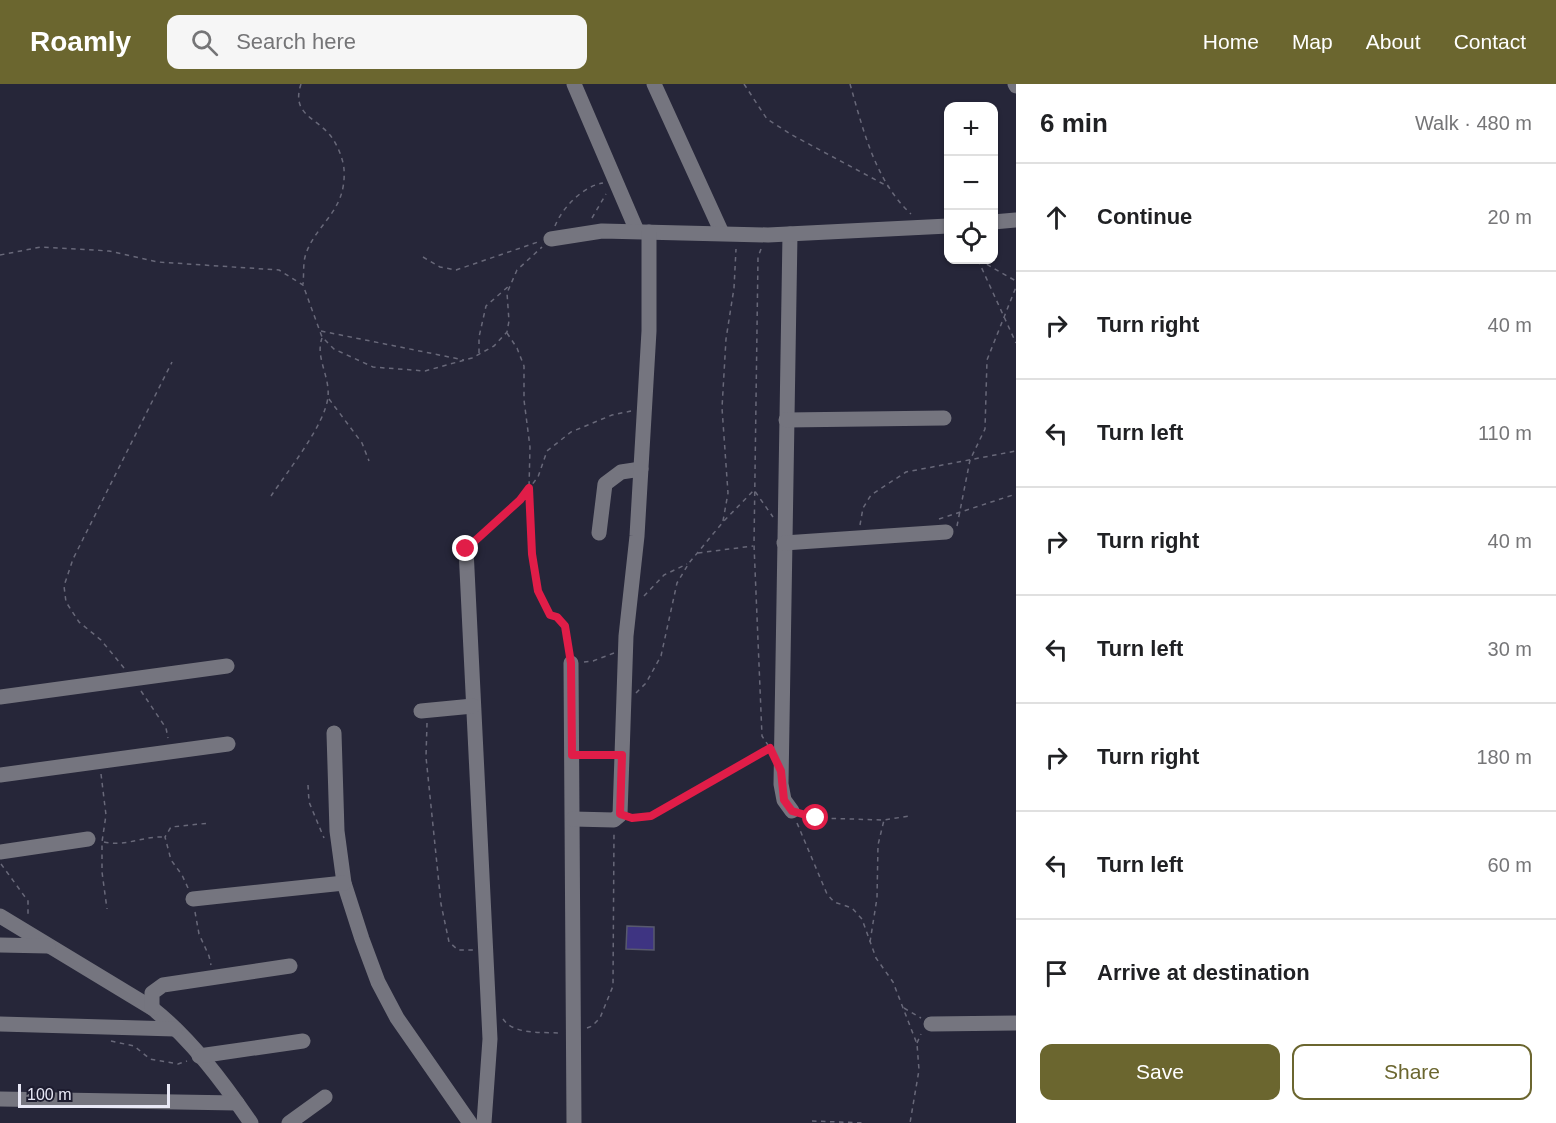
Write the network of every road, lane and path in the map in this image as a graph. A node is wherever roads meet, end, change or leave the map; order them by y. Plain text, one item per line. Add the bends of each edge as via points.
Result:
1 (301, 84) edge
2 (574, 84) edge
3 (654, 84) edge
4 (744, 84) edge
5 (850, 84) edge
6 (616, 181) junction
7 (890, 188) junction
8 (592, 218) dead end
9 (1016, 220) edge
10 (998, 222) edge
11 (924, 226) junction
12 (944, 226) edge
13 (643, 231) junction
14 (730, 233) junction
15 (790, 234) junction
16 (768, 235) junction
17 (551, 239) junction
18 (0, 255) edge
19 (423, 257) dead end
20 (981, 264) edge
21 (986, 264) edge
22 (1016, 281) edge
23 (511, 284) junction
24 (303, 285) junction
25 (1016, 287) edge
26 (1004, 316) junction
27 (320, 331) junction
28 (507, 332) junction
29 (322, 337) junction
30 (1016, 343) edge
31 (479, 354) junction
32 (465, 360) junction
33 (172, 362) dead end
34 (328, 398) junction
35 (644, 408) junction
36 (944, 418) dead end
37 (786, 420) junction
38 (1016, 451) edge
39 (970, 460) junction
40 (369, 461) dead end
41 (641, 469) junction
42 (529, 488) junction
43 (754, 490) junction
44 (1016, 494) edge
45 (271, 496) dead end
46 (959, 513) junction
47 (772, 516) dead end
48 (936, 520) dead end
49 (723, 522) junction
50 (946, 532) joint
51 (598, 533) dead end
52 (858, 538) junction
53 (784, 543) junction
54 (754, 545) junction
55 (466, 549) joint
56 (697, 554) junction
57 (689, 563) junction
58 (643, 597) dead end
59 (626, 649) junction
60 (571, 663) junction
61 (226, 666) dead end
62 (133, 678) junction
63 (0, 697) edge
64 (473, 706) junction
65 (624, 707) junction
66 (424, 711) joint
67 (334, 733) dead end
68 (228, 744) dead end
69 (170, 752) junction
70 (572, 755) junction
71 (622, 755) junction
72 (100, 761) junction
73 (0, 775) edge
74 (308, 784) dead end
75 (792, 811) junction
76 (620, 814) junction
77 (909, 816) dead end
78 (573, 819) junction
79 (884, 820) junction
80 (165, 837) dead end
81 (95, 840) junction
82 (0, 852) edge
83 (340, 857) junction
84 (0, 864) edge
85 (344, 883) junction
86 (193, 899) dead end
87 (107, 909) dead end
88 (0, 916) edge
89 (24, 930) junction
90 (870, 943) junction
91 (0, 945) edge
92 (51, 946) junction
93 (485, 950) junction
94 (290, 966) dead end
95 (903, 1007) junction
96 (152, 1008) junction
97 (1016, 1023) edge
98 (0, 1024) edge
99 (931, 1024) joint
100 (175, 1029) junction
101 (112, 1041) dead end
102 (303, 1041) dead end
103 (199, 1056) junction
104 (326, 1096) dead end
105 (0, 1099) edge
106 (237, 1103) junction
107 (812, 1121) dead end
108 (252, 1123) edge
109 (289, 1123) edge
110 (470, 1123) edge
111 (484, 1123) edge
112 (574, 1123) edge
113 (865, 1123) edge
114 (910, 1123) edge

1 - 24 path via 298,102 304,113 330,135 344,169 343,189 335,211 305,256
2 - 6 street
3 - 14 street
4 - 7 path via 767,118
5 - 7 path via 867,141
6 - 8 path
6 - 13 street
6 - 17 path via 598,183 580,193 557,220
7 - 11 path
9 - 10 street
11 - 12 street
11 - 15 street
13 - 14 street
13 - 17 street via 602,231
13 - 35 street via 649,331
14 - 16 street
14 - 49 path via 734,288 722,408 728,493
15 - 16 street
15 - 37 street
16 - 43 path via 758,257
17 - 19 path via 456,270 440,267
17 - 23 path via 518,270
18 - 24 path via 41,247 109,251 158,262 279,270
20 - 26 path
21 - 22 path
23 - 28 path via 507,293
23 - 31 path via 486,306
24 - 27 path
25 - 26 path
26 - 30 path
26 - 39 path via 987,360 986,429
27 - 29 path
27 - 32 path
28 - 31 path
28 - 42 path via 524,366
29 - 32 path via 334,349 373,367 425,371
29 - 34 path via 318,348 328,380
31 - 32 path
33 - 62 path via 73,559 64,586 66,602 79,622 101,640
34 - 40 path via 362,443
34 - 45 path via 320,422
35 - 41 street
35 - 42 path via 612,415 571,432 547,452 538,477
36 - 37 street
37 - 53 street
38 - 39 path
39 - 46 path
39 - 52 path via 906,472 871,495 863,508
41 - 51 street via 621,472 605,484
41 - 59 street
42 - 55 path
42 - 60 path via 538,591 550,615 565,626
43 - 47 path
43 - 49 path
43 - 54 path
44 - 46 path
46 - 48 path
46 - 50 path via 957,527
49 - 56 path
50 - 52 street
52 - 53 street
53 - 75 street via 781,784 784,800
54 - 56 path
54 - 76 path via 762,736 770,748 651,816 632,818
55 - 64 street
56 - 57 path
57 - 58 path via 664,575
57 - 65 path via 677,583 661,656 646,683
59 - 60 path via 593,661
59 - 65 street
60 - 70 street
61 - 62 street
62 - 63 street
62 - 69 path via 166,728
64 - 66 street
64 - 93 street
65 - 71 street
66 - 93 path via 441,904 449,942 458,950
67 - 83 street
68 - 69 street
69 - 72 street
70 - 71 path
70 - 78 street
71 - 76 street
72 - 73 street
72 - 81 path via 106,815
74 - 83 path via 309,802 322,835
75 - 79 path via 816,818
75 - 90 path via 827,894 834,902 852,908 862,919
76 - 78 street via 614,820
77 - 79 path
78 - 112 street
79 - 90 path via 878,845 877,898
80 - 81 path via 117,845
81 - 82 street
81 - 87 path
83 - 85 street
84 - 89 path via 28,901
85 - 86 street
85 - 110 street via 378,982 397,1018
88 - 89 street
89 - 92 street
90 - 95 path
91 - 92 street
92 - 96 street
93 - 111 street via 490,1039
94 - 96 street via 163,985 152,993
95 - 99 path
95 - 114 path via 917,1044 919,1070
96 - 100 street
97 - 99 street
98 - 100 street
100 - 103 street
101 - 103 path via 134,1046 150,1059 178,1064
102 - 103 street
103 - 106 street
104 - 109 street
105 - 106 street
106 - 108 street
107 - 113 path

